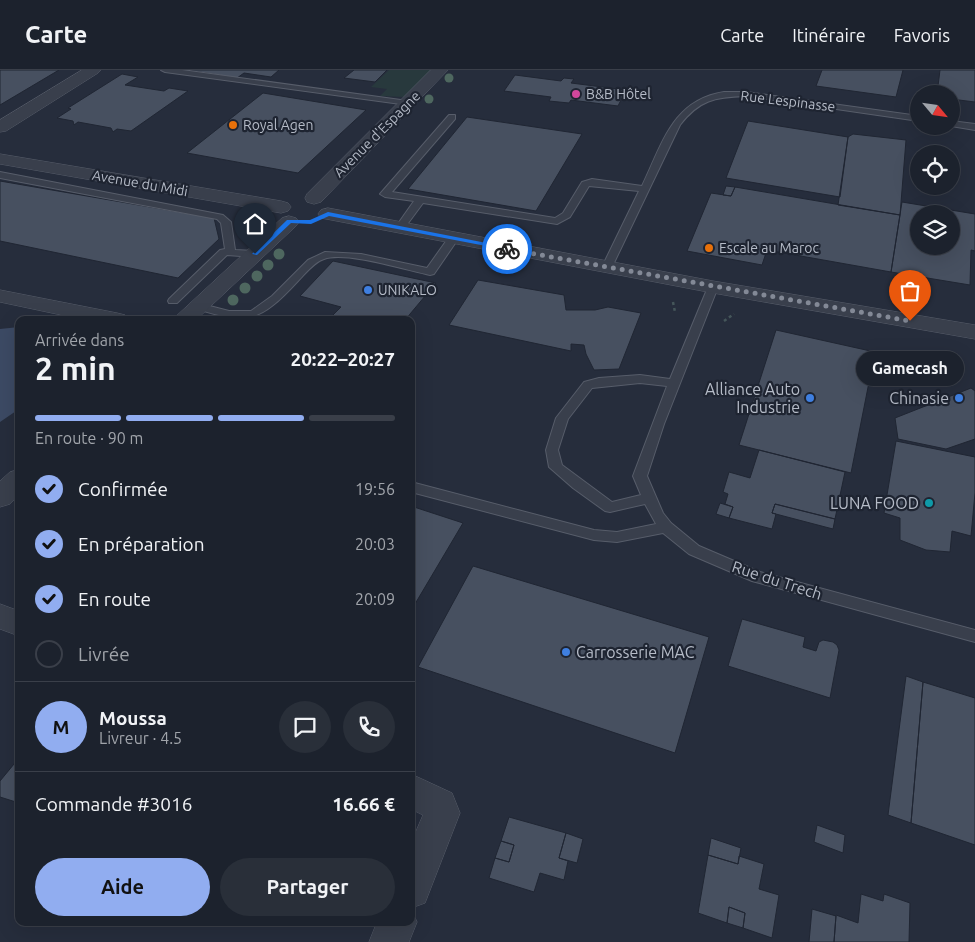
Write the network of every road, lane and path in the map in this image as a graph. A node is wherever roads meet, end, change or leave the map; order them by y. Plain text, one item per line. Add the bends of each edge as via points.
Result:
1 (93, 70) edge
2 (165, 70) edge
3 (440, 70) edge
4 (408, 103) junction
5 (452, 117) dead end
6 (910, 117) edge
7 (960, 124) edge
8 (975, 127) edge
9 (0, 128) edge
10 (0, 159) edge
11 (0, 174) edge
12 (645, 190) junction
13 (314, 198) junction
14 (420, 200) junction
15 (285, 214) junction
16 (328, 214) junction
17 (400, 228) junction
18 (453, 238) junction
19 (230, 251) junction
20 (255, 254) junction
21 (608, 267) junction
22 (714, 286) junction
23 (0, 296) edge
24 (172, 301) dead end
25 (190, 313) edge
26 (98, 316) edge
27 (975, 332) edge
28 (674, 383) junction
29 (15, 483) edge
30 (415, 488) edge
31 (0, 497) edge
32 (649, 498) junction
33 (666, 528) junction
34 (0, 616) edge
35 (15, 622) edge
36 (975, 636) edge
37 (415, 792) edge
38 (415, 879) edge
39 (395, 926) edge
40 (389, 942) edge

1 - 9 street
2 - 4 lane
3 - 4 street, Avenue d'Espagne
4 - 13 street, Avenue d'Espagne
5 - 14 lane via 385,194
6 - 12 lane, Rue Lespinasse via 746,94 706,98 692,104 676,125
7 - 8 lane
10 - 15 street, Avenue du Midi
11 - 19 lane via 220,217 226,222
12 - 14 lane via 592,182 585,184 567,215 557,221
12 - 21 lane, Rue Lespinasse
13 - 15 street via 298,198
13 - 16 street via 326,202
14 - 17 lane
15 - 16 street, Avenue du Midi via 311,222
15 - 20 street
16 - 17 street
17 - 18 street
18 - 21 street
18 - 25 lane via 430,272 348,255 327,254 312,261 260,310 248,315
19 - 20 lane
19 - 24 lane via 224,252
20 - 25 street
21 - 22 street
22 - 27 street
22 - 28 lane, Rue du Trech
23 - 26 street
28 - 32 lane, Rue du Trech via 640,476
28 - 32 lane via 640,380 588,385 562,418 552,450 556,467 610,507
29 - 31 street
30 - 33 lane via 594,535 617,536
32 - 33 lane, Rue du Trech
33 - 36 lane, Rue du Trech via 694,550 758,577
34 - 35 street
37 - 38 street via 439,805 442,813
39 - 40 street

